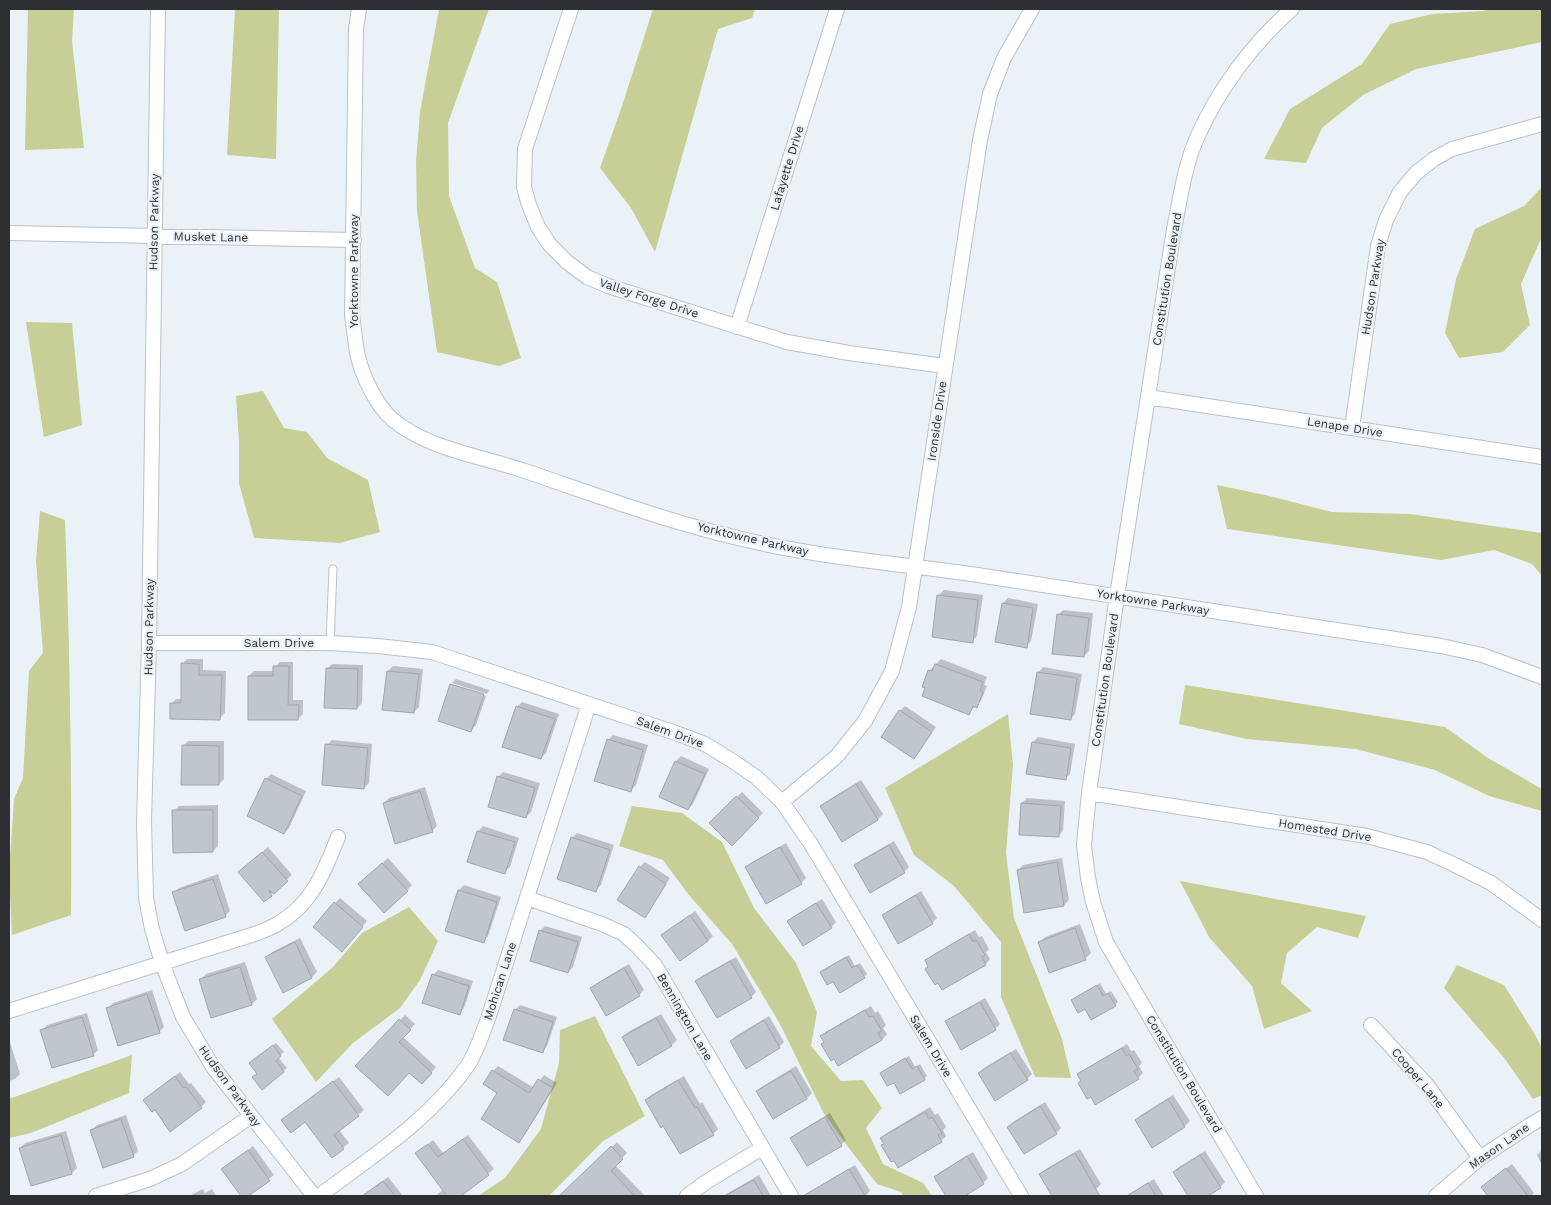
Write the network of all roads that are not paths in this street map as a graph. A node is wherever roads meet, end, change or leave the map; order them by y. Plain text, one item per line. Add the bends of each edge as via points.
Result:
1 (158, 9) edge
2 (359, 9) edge
3 (571, 9) edge
4 (837, 9) edge
5 (1032, 9) edge
6 (1291, 9) edge
7 (1542, 124) edge
8 (9, 233) edge
9 (154, 235) junction
10 (354, 240) junction
11 (737, 327) junction
12 (945, 366) junction
13 (1148, 397) junction
14 (1352, 428) junction
15 (1542, 457) edge
16 (915, 566) junction
17 (333, 569) dead end
18 (1117, 596) junction
19 (149, 643) junction
20 (330, 643) junction
21 (1542, 677) edge
22 (589, 704) junction
23 (1089, 793) junction
24 (782, 802) junction
25 (338, 837) dead end
26 (527, 898) junction
27 (1542, 920) edge
28 (162, 963) junction
29 (9, 1011) edge
30 (1371, 1025) dead end
31 (251, 1116) junction
32 (1542, 1118) edge
33 (762, 1148) junction
34 (1480, 1158) junction
35 (96, 1196) edge
36 (314, 1196) edge
37 (318, 1196) edge
38 (687, 1196) edge
39 (791, 1196) edge
40 (1021, 1196) edge
41 (1256, 1196) edge
42 (1436, 1196) edge

1 - 9 street, Hudson Parkway
2 - 10 street, Yorktowne Parkway via 356,29
3 - 11 street, Valley Forge Drive via 525,149 524,187 538,227 550,245 587,277
4 - 11 street, Lafayette Drive
5 - 12 street, Ironside Drive via 1004,58 990,94
6 - 13 street, Constitution Boulevard via 1239,67 1217,99 1196,141 1185,173 1174,229
7 - 14 street, Hudson Parkway via 1452,149 1416,173 1400,192 1378,246
8 - 9 street, Musket Lane
9 - 10 street, Musket Lane
9 - 19 street, Hudson Parkway
10 - 16 street, Yorktowne Parkway via 352,315 358,356 381,407 414,435 635,509 741,539 807,552
11 - 12 street, Valley Forge Drive via 787,342
12 - 16 street, Ironside Drive
13 - 14 street, Lenape Drive
13 - 18 street, Constitution Boulevard
14 - 15 street, Lenape Drive
16 - 18 street, Yorktowne Parkway
16 - 24 street, Ironside Drive via 909,607 892,671 865,721 836,756
17 - 20 lane
18 - 21 street, Yorktowne Parkway via 1441,646 1482,655
18 - 23 street, Constitution Boulevard
19 - 20 street, Salem Drive
19 - 28 street, Hudson Parkway via 144,821 146,898
20 - 22 street, Salem Drive via 432,652
22 - 24 street, Salem Drive via 705,744 756,777
22 - 26 street, Mohican Lane
23 - 27 street, Homested Drive via 1366,836 1427,852 1491,883
23 - 41 street, Constitution Boulevard via 1084,845 1093,902 1106,942
24 - 40 street, Salem Drive via 811,844
25 - 28 street via 318,884 280,923
26 - 33 street, Bennington Lane via 624,934 655,965
26 - 37 street, Mohican Lane via 488,1019 469,1063 447,1092 409,1129
28 - 29 street
28 - 31 street, Hudson Parkway via 183,1017 213,1067
30 - 34 street, Cooper Lane via 1427,1085
31 - 35 street via 182,1164 150,1179
31 - 36 street, Hudson Parkway
32 - 34 street, Mason Lane
33 - 38 street
33 - 39 street, Bennington Lane
34 - 42 street, Mason Lane

